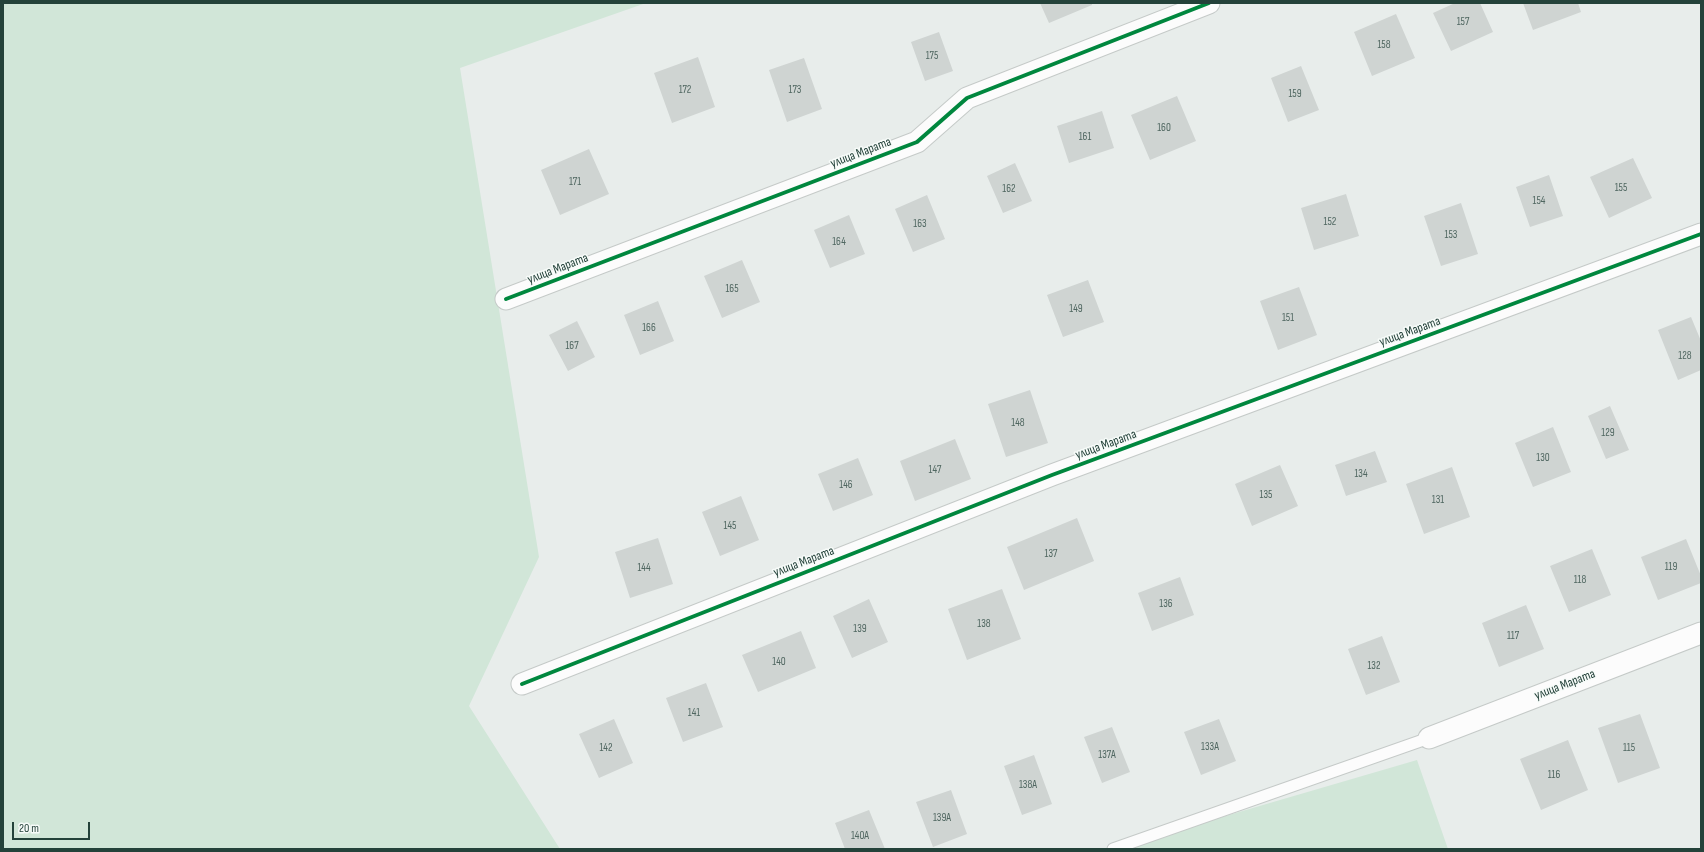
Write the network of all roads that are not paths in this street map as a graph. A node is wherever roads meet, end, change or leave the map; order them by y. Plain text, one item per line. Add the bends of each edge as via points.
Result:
1 (1209, 3) edge
2 (1701, 234) edge
3 (506, 299) dead end
4 (1701, 633) edge
5 (522, 684) dead end
6 (1429, 738) joint
7 (1113, 849) edge

1 - 3 street, улица Марата via 967,98 917,142
2 - 5 street, улица Марата via 1052,475
4 - 6 street, улица Марата
6 - 7 lane

